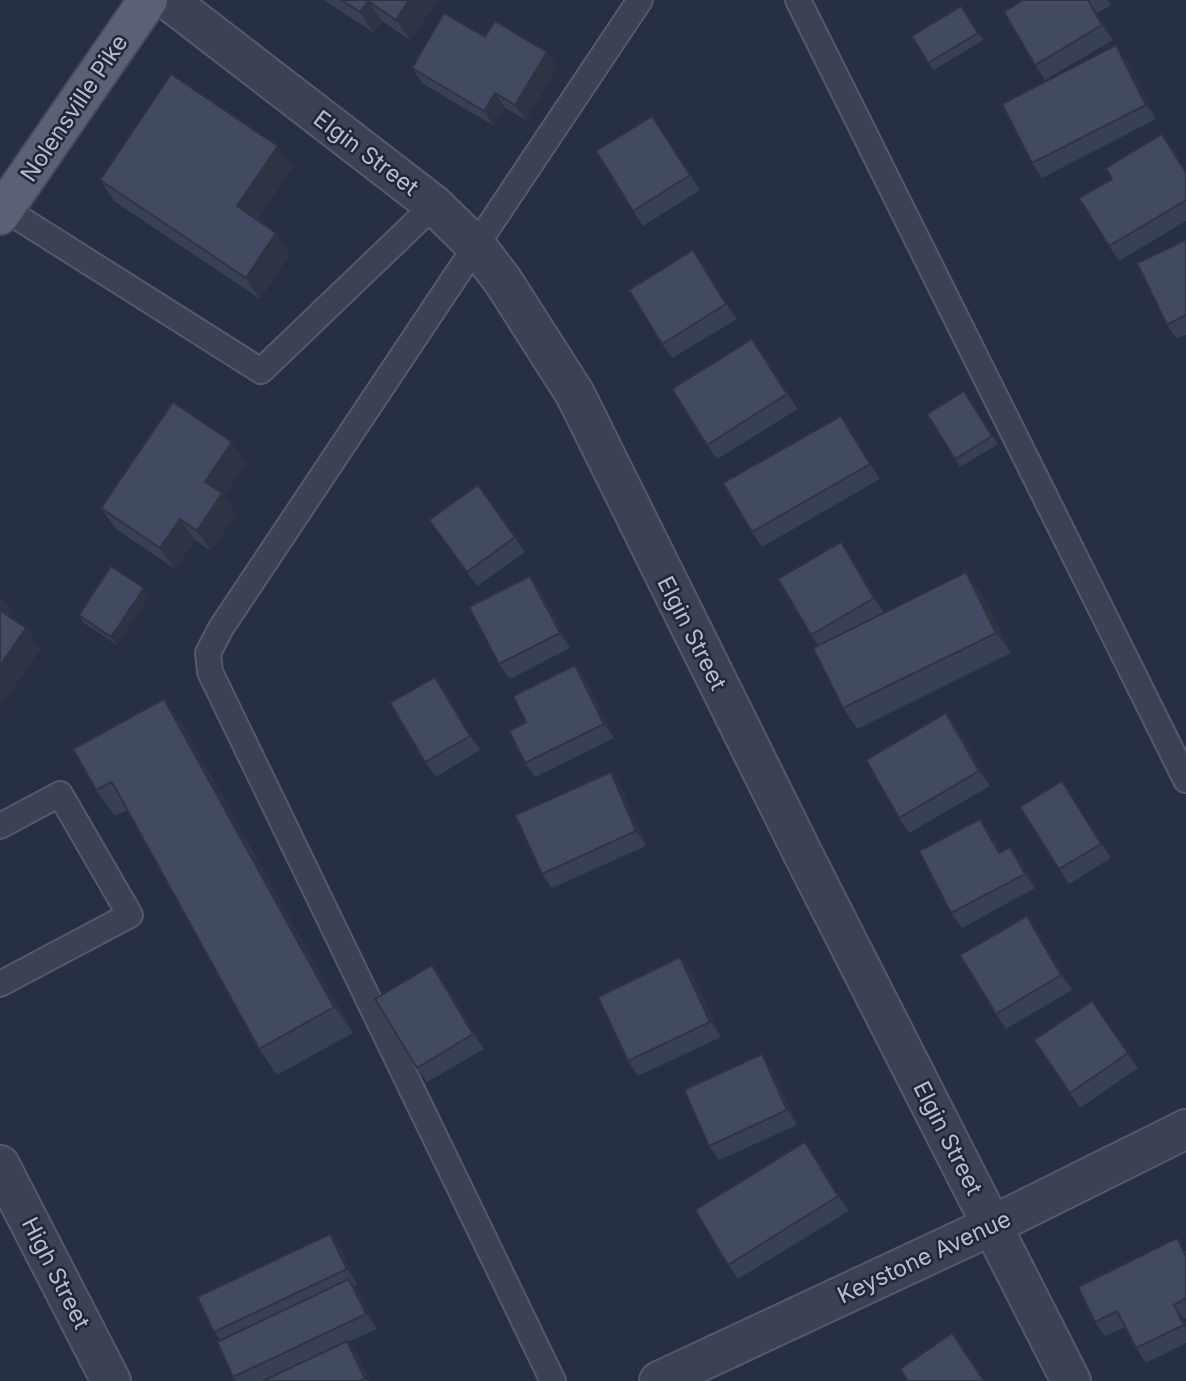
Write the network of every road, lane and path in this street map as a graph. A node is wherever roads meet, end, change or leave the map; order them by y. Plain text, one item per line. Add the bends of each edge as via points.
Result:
1 (148, 0) edge
2 (167, 0) edge
3 (640, 0) edge
4 (797, 0) edge
5 (434, 205) junction
6 (1, 210) edge
7 (477, 247) junction
8 (1186, 780) edge
9 (0, 826) edge
10 (0, 984) edge
11 (1186, 1129) edge
12 (0, 1165) edge
13 (993, 1225) junction
14 (111, 1381) edge
15 (553, 1381) edge
16 (659, 1381) edge
17 (1071, 1381) edge

1 - 6 main road, Nolensville Pike
2 - 5 street, Elgin Street
3 - 7 lane
4 - 8 lane
5 - 6 lane via 261,370
5 - 7 street, Elgin Street
7 - 13 street, Elgin Street via 575,394
7 - 15 lane via 208,653 210,672
9 - 10 lane via 60,794 130,915
11 - 13 street, Keystone Avenue
12 - 14 street, High Street
13 - 16 street, Keystone Avenue
13 - 17 street, Elgin Street

